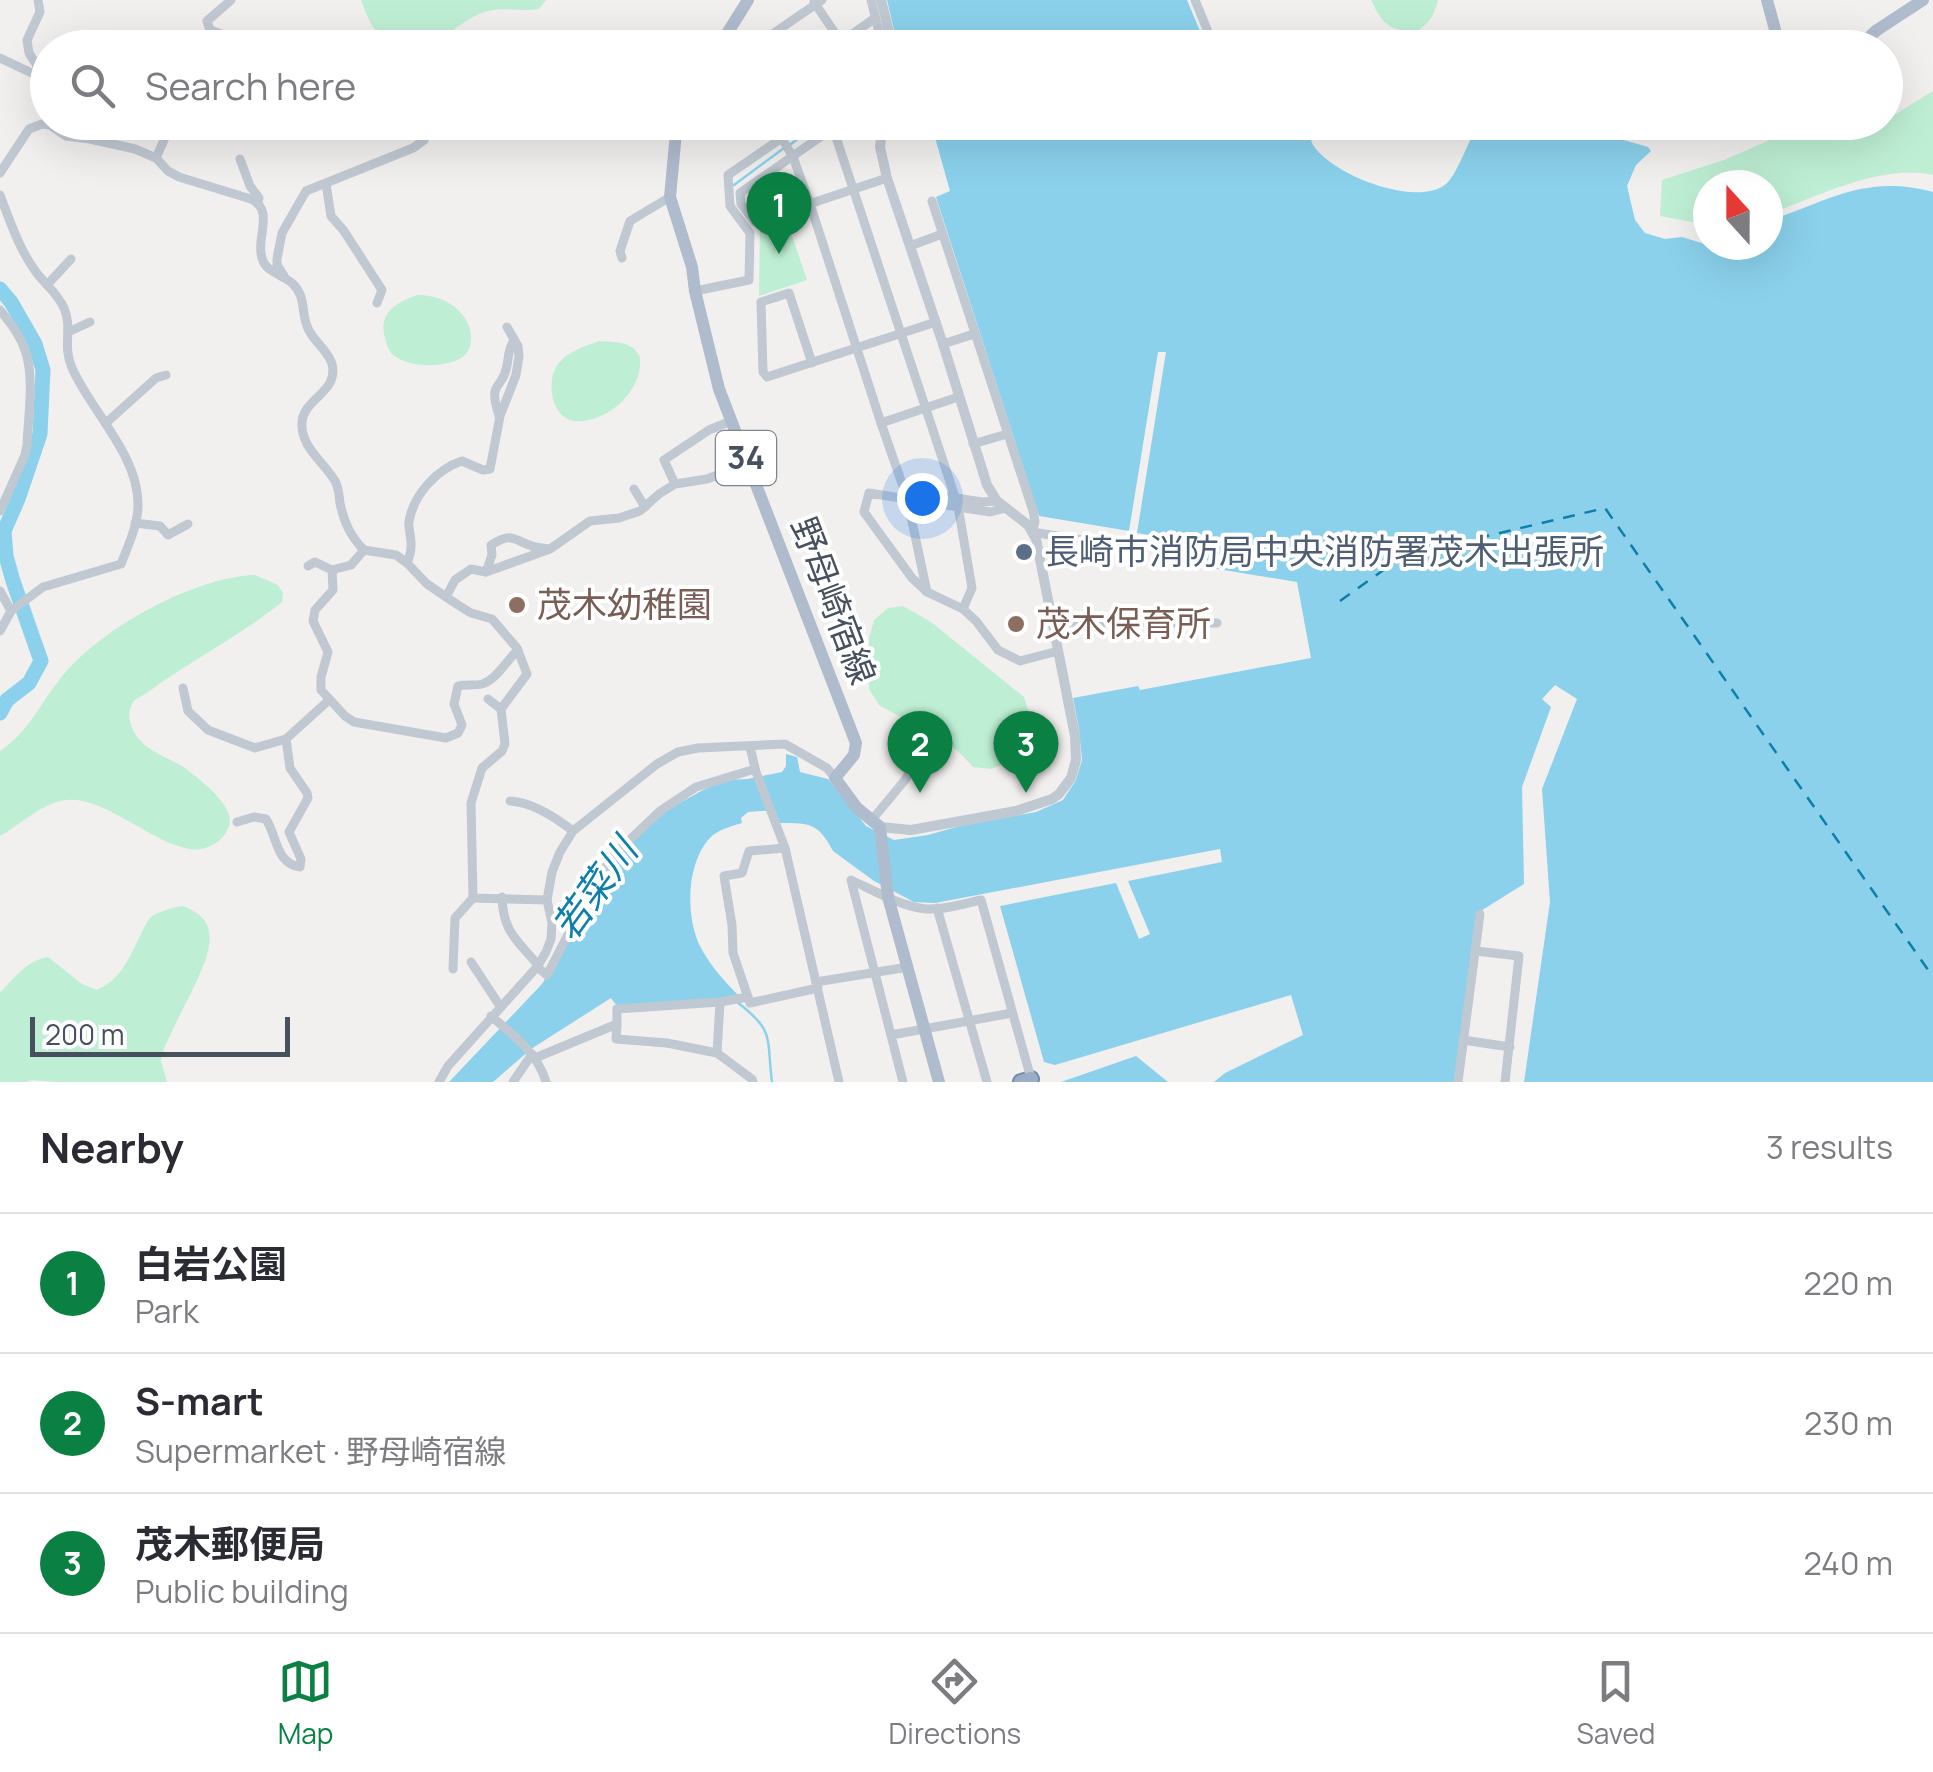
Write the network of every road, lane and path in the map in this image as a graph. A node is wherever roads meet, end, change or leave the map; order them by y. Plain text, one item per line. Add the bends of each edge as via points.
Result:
1 (38, 0) edge
2 (231, 0) edge
3 (748, 0) edge
4 (870, 0) edge
5 (881, 0) edge
6 (1195, 0) edge
7 (1766, 0) edge
8 (1922, 0) edge
9 (817, 2) edge
10 (875, 18) junction
11 (32, 30) edge
12 (210, 30) edge
13 (729, 30) edge
14 (777, 30) edge
15 (831, 30) edge
16 (860, 30) edge
17 (881, 30) edge
18 (887, 30) edge
19 (1207, 30) edge
20 (1775, 30) edge
21 (1877, 30) edge
22 (0, 58) edge
23 (30, 72) edge
24 (30, 129) edge
25 (90, 140) edge
26 (164, 140) edge
27 (424, 140) edge
28 (675, 140) edge
29 (784, 140) joint
30 (815, 140) edge
31 (839, 140) edge
32 (881, 140) edge
33 (793, 156) junction
34 (156, 158) junction
35 (240, 160) dead end
36 (0, 173) edge
37 (888, 178) junction
38 (326, 184) junction
39 (854, 190) junction
40 (0, 195) edge
41 (670, 197) junction
42 (932, 201) dead end
43 (258, 202) junction
44 (810, 204) junction
45 (942, 234) junction
46 (910, 246) junction
47 (622, 258) dead end
48 (71, 259) dead end
49 (286, 278) junction
50 (47, 285) junction
51 (695, 291) junction
52 (378, 303) dead end
53 (0, 310) edge
54 (90, 322) dead end
55 (936, 322) junction
56 (5, 325) edge
57 (506, 327) dead end
58 (68, 332) junction
59 (900, 334) junction
60 (974, 334) junction
61 (943, 344) junction
62 (856, 349) junction
63 (812, 362) junction
64 (166, 375) dead end
65 (958, 398) junction
66 (924, 408) junction
67 (731, 421) junction
68 (880, 423) junction
69 (106, 424) junction
70 (1007, 434) junction
71 (973, 444) junction
72 (745, 457) junction
73 (675, 484) junction
74 (634, 489) dead end
75 (906, 494) junction
76 (956, 502) junction
77 (1002, 504) junction
78 (645, 507) junction
79 (0, 511) edge
80 (135, 524) junction
81 (188, 524) dead end
82 (1032, 532) junction
83 (1132, 548) dead end
84 (550, 549) junction
85 (364, 550) junction
86 (407, 563) junction
87 (308, 566) dead end
88 (332, 570) junction
89 (486, 572) junction
90 (0, 590) edge
91 (927, 592) junction
92 (446, 597) junction
93 (12, 609) junction
94 (963, 609) junction
95 (1054, 622) junction
96 (1217, 623) dead end
97 (0, 630) edge
98 (518, 650) junction
99 (1058, 651) junction
100 (182, 688) dead end
101 (488, 699) dead end
102 (329, 700) junction
103 (501, 709) junction
104 (286, 739) junction
105 (750, 747) junction
106 (923, 768) dead end
107 (756, 771) junction
108 (835, 778) junction
109 (510, 802) dead end
110 (237, 822) dead end
111 (875, 824) junction
112 (573, 831) junction
113 (784, 848) junction
114 (887, 891) junction
115 (502, 897) junction
116 (472, 898) junction
117 (547, 900) junction
118 (937, 908) junction
119 (1480, 914) dead end
120 (1476, 951) junction
121 (471, 962) dead end
122 (538, 966) junction
123 (908, 967) junction
124 (453, 969) dead end
125 (875, 973) junction
126 (817, 985) junction
127 (744, 998) junction
128 (724, 1002) junction
129 (500, 1006) junction
130 (1012, 1013) junction
131 (491, 1016) junction
132 (970, 1022) junction
133 (617, 1024) junction
134 (925, 1030) junction
135 (891, 1036) junction
136 (616, 1038) junction
137 (1464, 1040) junction
138 (1510, 1047) junction
139 (615, 1052) dead end
140 (718, 1053) junction
141 (533, 1055) junction
142 (548, 1081) edge
143 (1028, 1081) edge
144 (439, 1082) edge
145 (514, 1082) edge
146 (753, 1082) edge
147 (839, 1082) edge
148 (902, 1082) edge
149 (939, 1082) edge
150 (988, 1082) edge
151 (1458, 1082) edge
152 (1505, 1082) edge

1 - 11 street
2 - 12 street via 207,21
3 - 13 main road
4 - 10 street
5 - 18 street
6 - 19 street
7 - 20 main road
8 - 21 main road
9 - 14 street
9 - 15 street
10 - 16 street
10 - 17 street
22 - 23 street
24 - 36 street
25 - 34 street
26 - 34 street
27 - 38 street
28 - 41 main road, 野母崎宿線 / 34
29 - 33 street
29 - 51 street via 728,174 730,206 750,233 753,282
30 - 33 street
31 - 39 street
32 - 37 street
33 - 44 street
33 - 44 street via 740,193 741,204 756,222
34 - 43 street via 179,177
35 - 43 street
37 - 39 street
37 - 46 street
38 - 49 street via 306,191 282,233 277,265
38 - 52 street via 331,216 382,290
39 - 44 street
39 - 59 street
40 - 50 street via 22,249
41 - 47 street via 630,221
41 - 51 main road, 野母崎宿線 / 34
42 - 45 street
43 - 49 street via 264,211 263,262
44 - 62 street
45 - 46 street
45 - 60 street
46 - 55 street
48 - 50 street
49 - 85 street via 299,291 307,328 333,370 330,384 304,415 304,436 334,479 345,524
50 - 58 street via 64,306
51 - 67 main road, 野母崎宿線 / 34
53 - 56 street
54 - 58 street
55 - 59 street
55 - 61 street
56 - 79 street via 18,334 29,376 25,455
57 - 86 street via 514,340 494,388 500,419 490,468 462,461 430,482 409,520
58 - 69 street via 74,372
59 - 62 street
59 - 66 street
60 - 61 street
60 - 70 street
61 - 65 street
62 - 63 street
62 - 68 street
63 - 63 street via 789,293 760,302 768,378
64 - 69 street
65 - 66 street
65 - 71 street
66 - 68 street
66 - 76 street
67 - 72 main road, 野母崎宿線 / 34
67 - 73 street via 664,460
68 - 75 street
69 - 80 street via 137,490
70 - 71 street
70 - 82 street via 1033,511
71 - 77 street via 986,485
72 - 73 street via 707,479
72 - 108 main road, 野母崎宿線 / 34 via 856,743
73 - 78 street
74 - 78 street
75 - 76 street
75 - 91 street
75 - 91 street via 869,492 864,512
76 - 77 street via 990,512
76 - 94 street via 972,588
77 - 82 street
78 - 84 street via 590,522
80 - 81 street via 160,526 168,535
80 - 93 street via 122,564 43,587
82 - 83 street
82 - 95 street
84 - 89 street
84 - 89 street via 506,537 491,545
85 - 86 street
85 - 88 street via 354,563
86 - 92 street
87 - 88 street via 315,562
88 - 102 street via 332,590 313,621 328,652 321,690
89 - 92 street via 471,569
90 - 93 street
91 - 94 street
92 - 98 street via 492,619
93 - 97 street
94 - 99 street via 1011,658
95 - 96 street
95 - 99 street
98 - 102 street via 490,680 458,686 454,704 462,725 446,738 354,722
98 - 103 street via 526,678
99 - 111 street via 1076,760 1059,794 1016,810 911,830
100 - 104 street via 188,711 208,730 255,748
101 - 103 street
102 - 104 street
103 - 116 street via 504,744 482,768 471,803
104 - 110 street via 290,768 308,793 289,832 300,867 285,862 266,818
105 - 107 street
105 - 108 street via 784,744
105 - 112 street via 672,755
106 - 111 street via 915,764
107 - 113 street
107 - 122 street via 718,778 660,810 598,877 547,975
108 - 111 main road
109 - 112 street
111 - 114 main road
112 - 117 street
113 - 126 street
113 - 127 street via 749,850 742,873 724,876
114 - 118 street via 924,909
114 - 123 main road
114 - 125 street via 851,880
115 - 116 street
115 - 117 street
115 - 122 street via 506,926
116 - 124 street via 455,918
117 - 122 street via 551,939
118 - 130 street via 981,900
118 - 132 street
119 - 120 street
120 - 137 street
120 - 138 street via 1519,956
121 - 129 street
122 - 129 street
123 - 125 street
123 - 134 main road
125 - 126 street
125 - 135 street
126 - 127 street
126 - 147 street
127 - 128 street
128 - 133 street via 618,1009
128 - 140 street
129 - 131 street
130 - 132 street
130 - 143 street
131 - 141 street
131 - 144 street
132 - 134 street
132 - 150 street
133 - 136 street
133 - 141 street
134 - 135 street
134 - 149 main road
135 - 148 street
136 - 139 street
136 - 140 street
137 - 138 street
137 - 151 street
138 - 152 street
140 - 146 street
141 - 142 street
141 - 145 street

